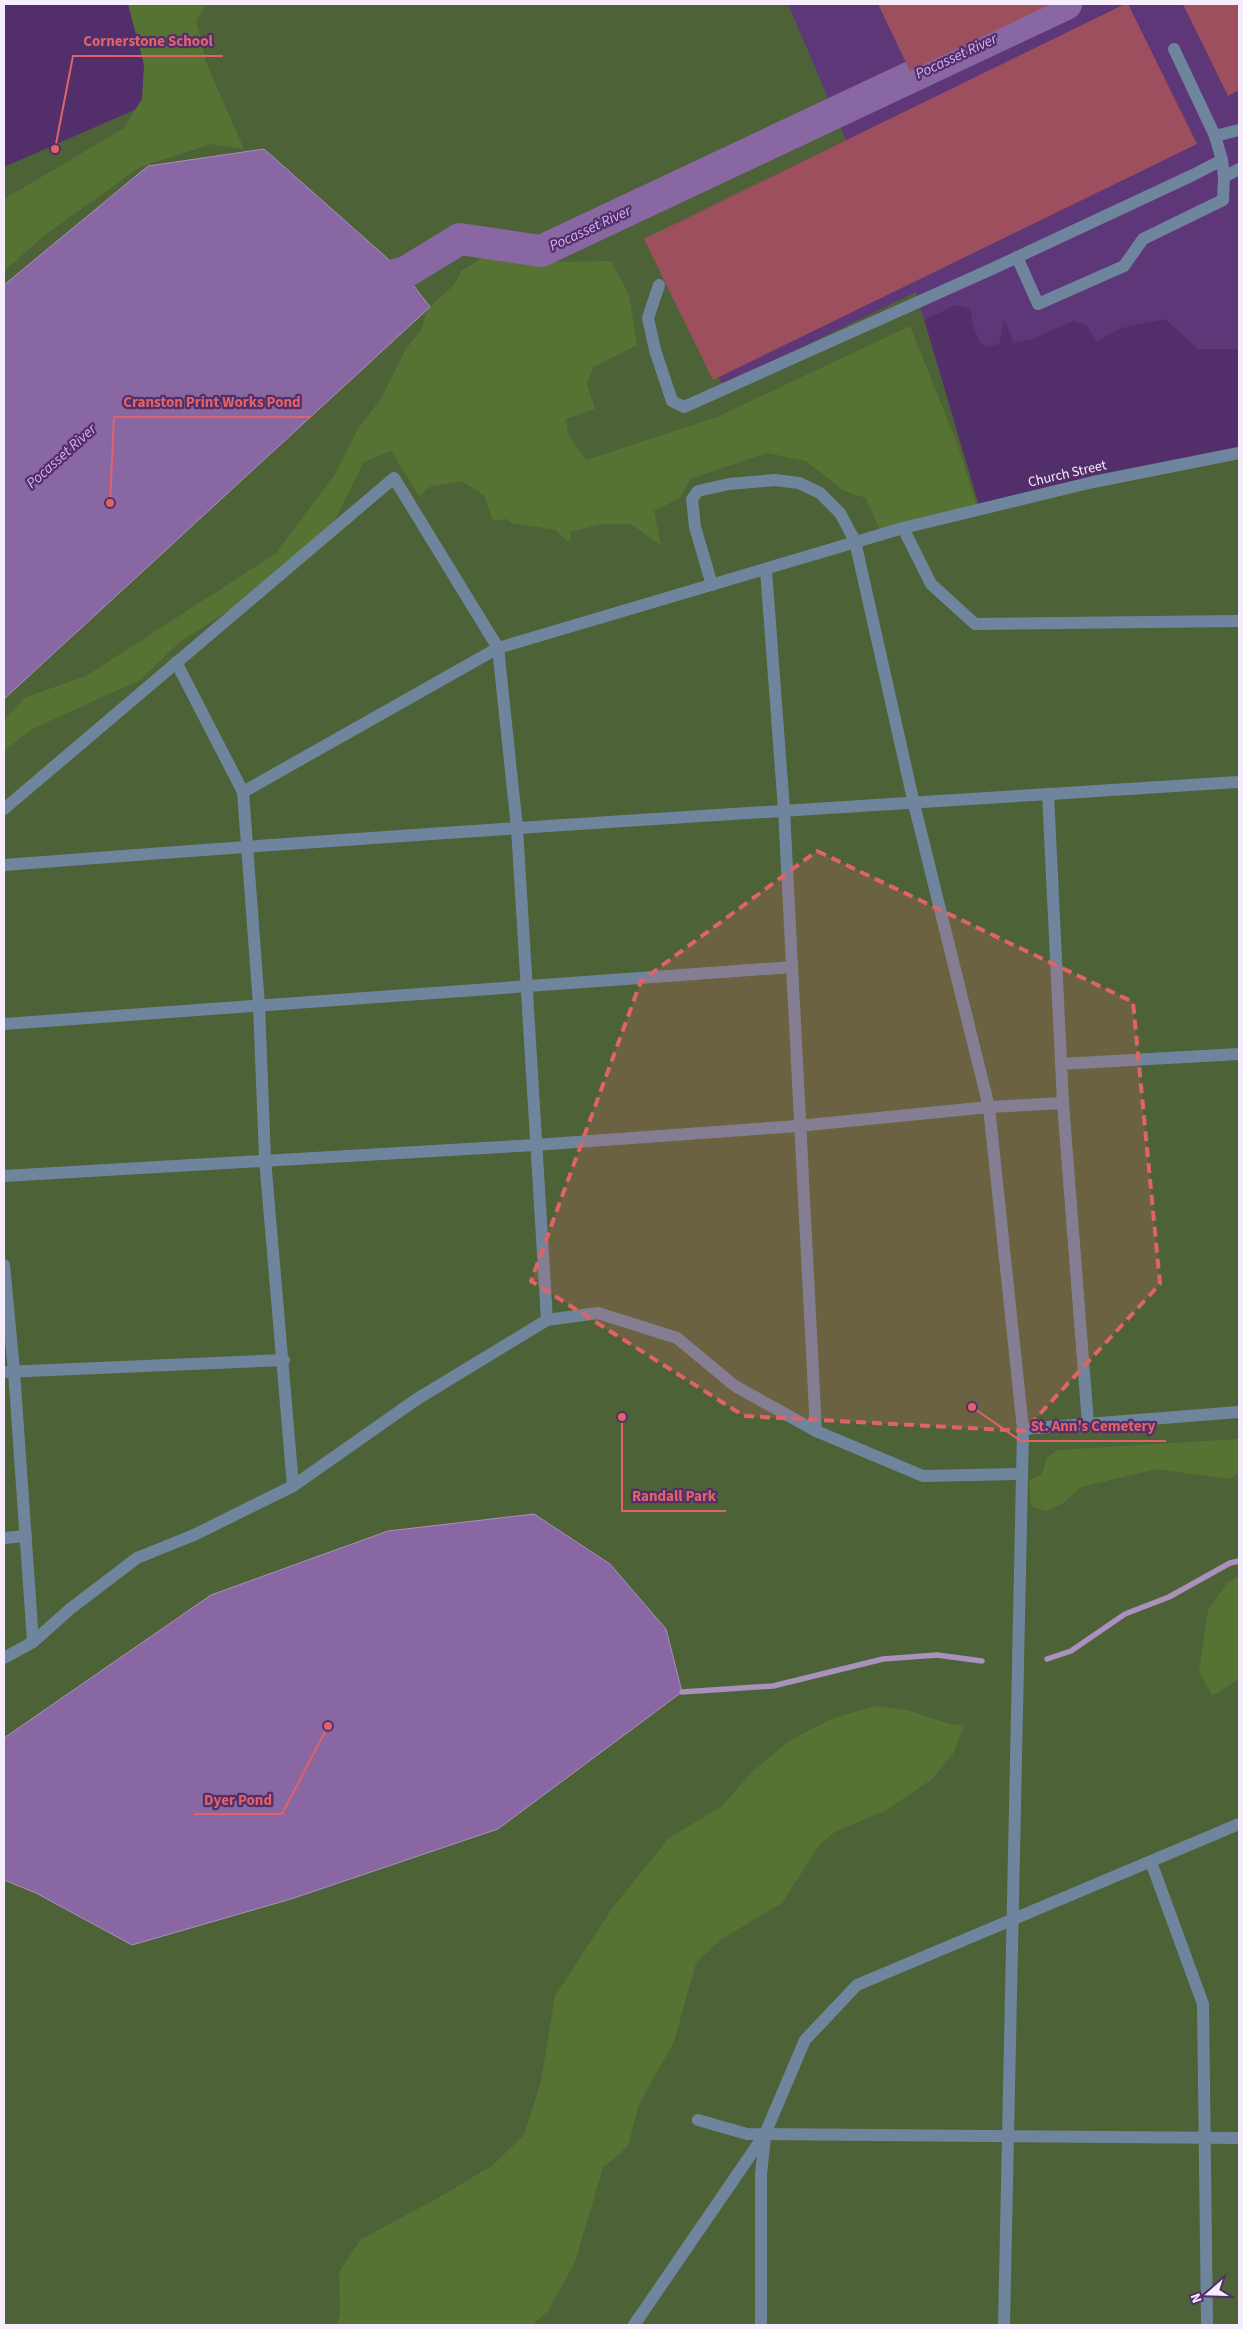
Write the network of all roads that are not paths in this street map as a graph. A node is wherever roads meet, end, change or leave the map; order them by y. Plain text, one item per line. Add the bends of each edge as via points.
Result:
1 (1174, 49) dead end
2 (1239, 130) edge
3 (1215, 136) junction
4 (1222, 160) junction
5 (1239, 169) edge
6 (1224, 177) junction
7 (1017, 257) junction
8 (658, 285) dead end
9 (1239, 453) edge
10 (903, 528) junction
11 (855, 541) junction
12 (766, 570) junction
13 (712, 585) junction
14 (1239, 621) edge
15 (498, 648) junction
16 (176, 662) junction
17 (1239, 782) edge
18 (243, 792) junction
19 (1048, 794) junction
20 (914, 804) junction
21 (4, 809) edge
22 (784, 810) junction
23 (517, 828) junction
24 (248, 846) junction
25 (4, 866) edge
26 (792, 967) junction
27 (526, 986) junction
28 (259, 1005) junction
29 (4, 1024) edge
30 (1239, 1054) edge
31 (1061, 1064) junction
32 (1063, 1103) junction
33 (989, 1107) junction
34 (798, 1126) junction
35 (535, 1144) junction
36 (265, 1159) junction
37 (4, 1176) edge
38 (4, 1265) edge
39 (547, 1320) junction
40 (284, 1360) junction
41 (9, 1372) edge
42 (1239, 1412) edge
43 (1088, 1424) junction
44 (1023, 1429) junction
45 (816, 1431) junction
46 (1022, 1474) junction
47 (293, 1486) junction
48 (26, 1536) junction
49 (4, 1538) edge
50 (33, 1642) junction
51 (4, 1658) edge
52 (1239, 1824) edge
53 (1151, 1862) junction
54 (1013, 1920) junction
55 (698, 2120) dead end
56 (765, 2134) junction
57 (1008, 2136) junction
58 (1204, 2138) junction
59 (1239, 2138) edge
60 (634, 2325) edge
61 (761, 2325) edge
62 (1004, 2325) edge
63 (1207, 2325) edge

1 - 3 street
2 - 3 street
3 - 4 street
4 - 6 street
4 - 7 street
5 - 6 street
6 - 7 street via 1223,200 1143,239 1124,266 1038,304
7 - 8 street via 684,408 672,401 651,334 648,318
9 - 10 street, Church Street via 1093,482
10 - 11 street, Church Street
10 - 14 street via 932,584 975,624
11 - 12 street, Church Street
11 - 13 street via 840,513 820,493 800,482 775,480 698,491 692,498 695,527
11 - 20 street
12 - 13 street, Church Street
12 - 22 street
13 - 15 street, Church Street
15 - 16 street via 394,478
15 - 18 street, Church Street
15 - 23 street
16 - 18 street
16 - 21 street
17 - 19 street
18 - 24 street
19 - 20 street
19 - 31 street
20 - 22 street
20 - 33 street
22 - 23 street
22 - 26 street
23 - 24 street
23 - 27 street
24 - 25 street
24 - 28 street
26 - 27 street
26 - 34 street
27 - 28 street
27 - 35 street
28 - 29 street
28 - 36 street
30 - 31 street
31 - 32 street
32 - 33 street
32 - 43 street
33 - 34 street
33 - 44 street
34 - 35 street
34 - 45 street
35 - 36 street
35 - 39 street
36 - 37 street
36 - 40 street
38 - 41 street
39 - 45 street via 598,1314 677,1338 736,1386
39 - 47 street via 417,1399
40 - 41 street
40 - 47 street
41 - 48 street
42 - 43 street
43 - 44 street
44 - 46 street
45 - 46 street via 923,1476
46 - 54 street
47 - 50 street via 194,1535 137,1558
48 - 49 street
48 - 50 street
50 - 51 street
52 - 53 street
53 - 54 street
53 - 58 street via 1203,2004
54 - 56 street via 857,1985 805,2040
54 - 57 street
55 - 56 street via 747,2134
56 - 57 street
56 - 60 street
56 - 61 street via 760,2174
57 - 58 street
57 - 62 street
58 - 59 street
58 - 63 street

